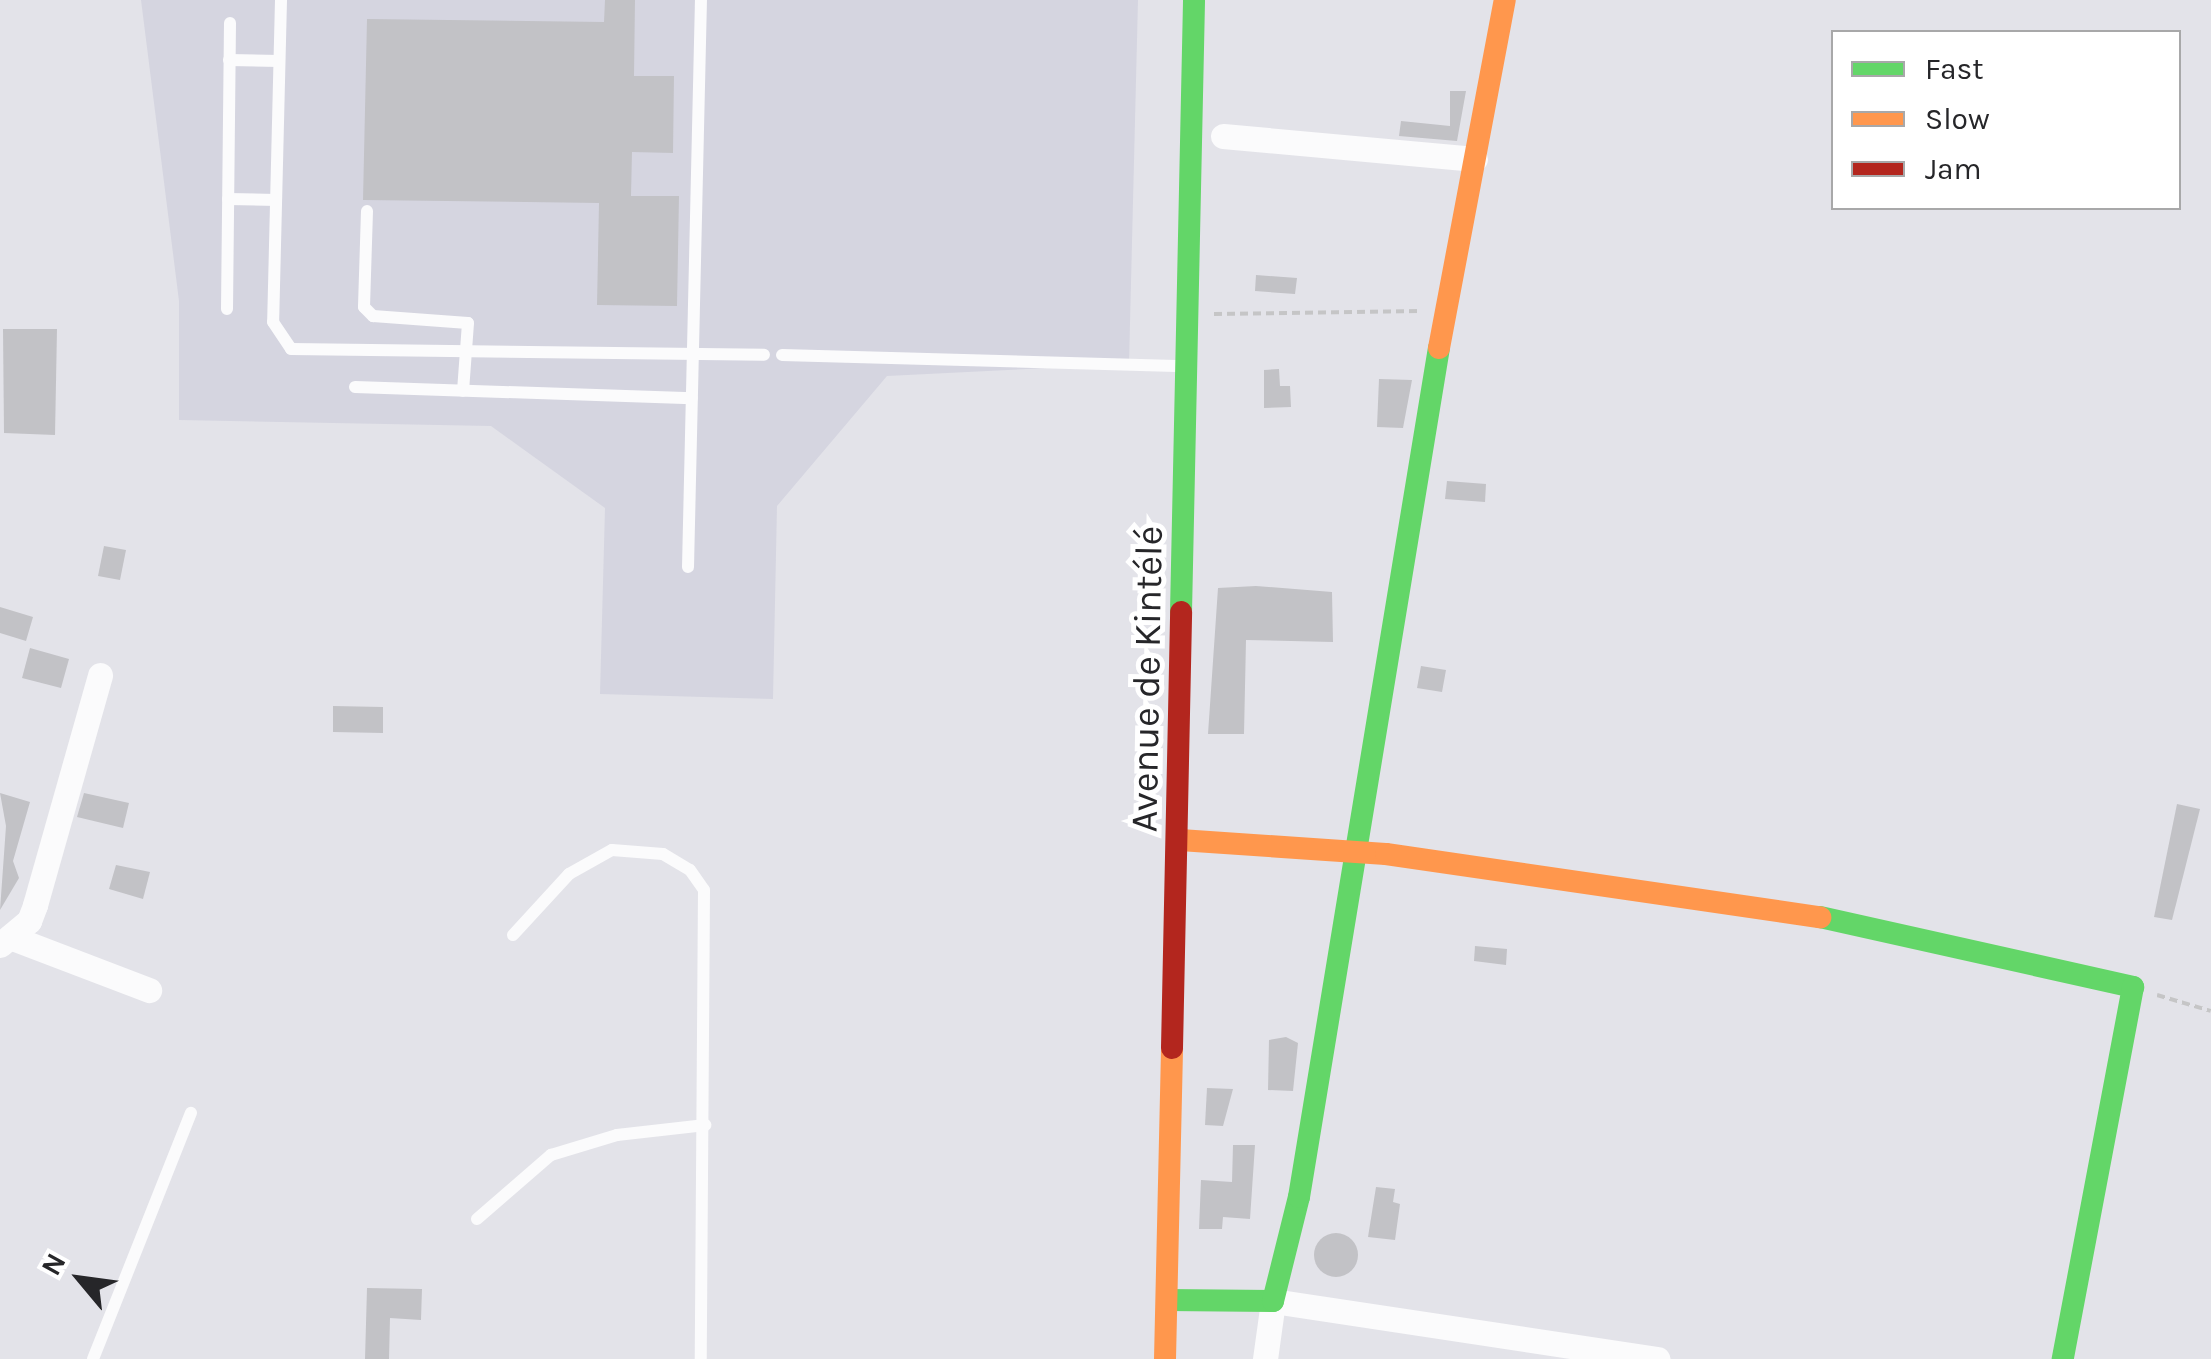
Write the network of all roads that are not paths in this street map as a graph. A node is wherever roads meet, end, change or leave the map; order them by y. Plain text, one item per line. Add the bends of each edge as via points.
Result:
1 (280, 0) edge
2 (701, 0) edge
3 (1194, 0) edge
4 (1505, 0) edge
5 (230, 24) dead end
6 (230, 60) junction
7 (279, 61) junction
8 (1223, 136) dead end
9 (1475, 159) junction
10 (228, 199) junction
11 (276, 200) junction
12 (367, 211) dead end
13 (226, 309) dead end
14 (466, 350) junction
15 (693, 354) junction
16 (764, 355) dead end
17 (782, 356) dead end
18 (1188, 366) junction
19 (355, 387) dead end
20 (463, 391) junction
21 (692, 398) junction
22 (688, 566) dead end
23 (100, 675) dead end
24 (1180, 840) junction
25 (1353, 852) junction
26 (513, 935) dead end
27 (5, 941) edge
28 (148, 990) dead end
29 (191, 1113) dead end
30 (704, 1126) junction
31 (478, 1218) dead end
32 (1167, 1300) junction
33 (1273, 1301) junction
34 (93, 1359) edge
35 (702, 1359) edge
36 (1166, 1359) edge
37 (1265, 1359) edge
38 (1658, 1359) edge
39 (2063, 1359) edge

1 - 7 lane
2 - 15 lane
3 - 18 street, Avenue de Kintélé
4 - 9 street
5 - 6 lane
6 - 7 lane
6 - 10 lane
7 - 11 lane
8 - 9 street
9 - 25 street via 1396,578
10 - 11 lane
10 - 13 lane
11 - 14 lane via 273,322 291,349
12 - 14 lane via 364,307 382,317 458,318 468,323
14 - 15 lane
14 - 20 lane
15 - 16 lane
15 - 21 lane
17 - 18 lane
18 - 24 street, Avenue de Kintélé
19 - 20 lane
20 - 21 lane
21 - 22 lane
23 - 27 street via 35,905
24 - 25 street
24 - 32 street, Avenue de Kintélé
25 - 33 street via 1299,1197
25 - 39 street via 1824,918 2133,988
26 - 30 lane via 569,874 612,850 664,854 690,870 704,890
27 - 28 street
29 - 34 lane
30 - 31 lane via 574,1145 531,1168
30 - 35 lane
32 - 33 street
32 - 36 street, Avenue de Kintélé
33 - 37 street
33 - 38 street

